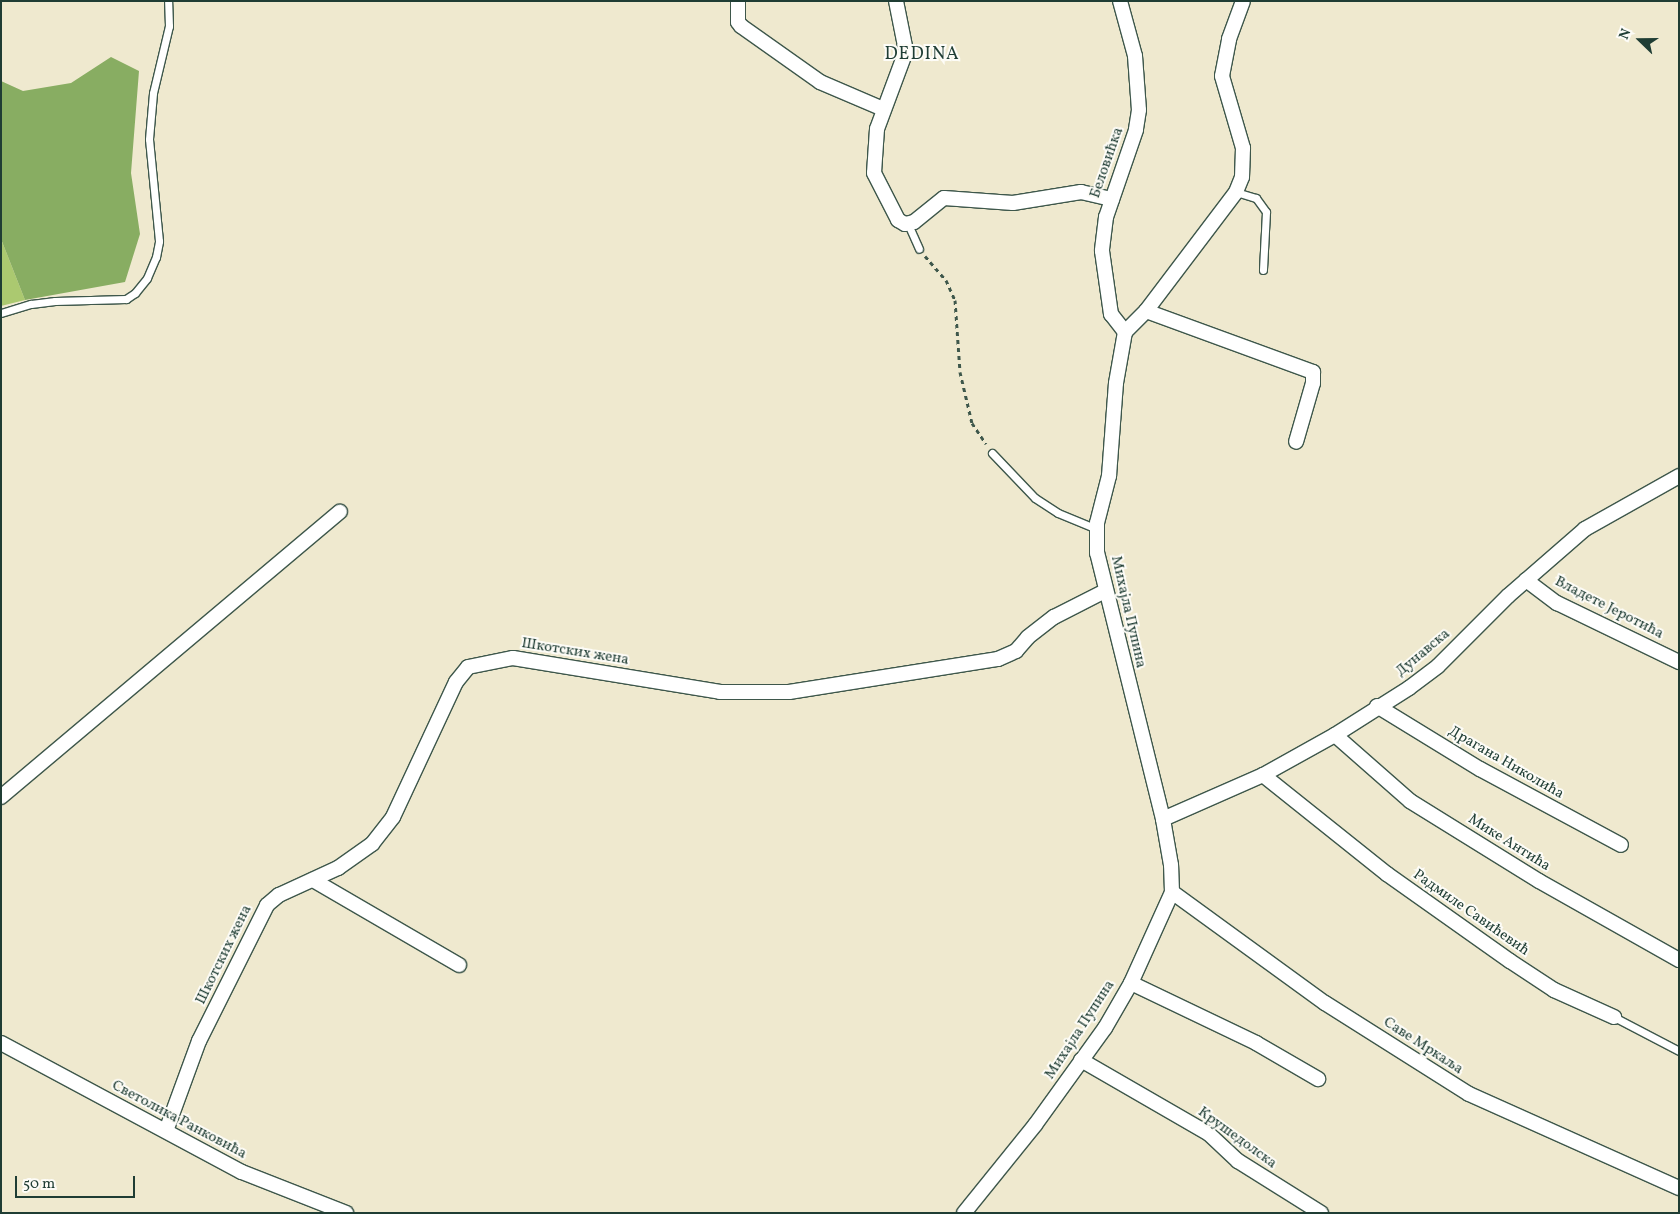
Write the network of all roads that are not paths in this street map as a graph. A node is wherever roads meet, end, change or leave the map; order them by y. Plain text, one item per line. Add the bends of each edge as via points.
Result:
1 (168, 1) edge
2 (738, 1) edge
3 (896, 1) edge
4 (1120, 1) edge
5 (1243, 1) edge
6 (883, 109) junction
7 (1236, 192) junction
8 (1112, 199) junction
9 (908, 224) junction
10 (919, 249) road end
11 (1263, 270) dead end
12 (1146, 311) junction
13 (1, 313) edge
14 (1124, 332) junction
15 (1296, 442) dead end
16 (992, 453) road end
17 (1679, 476) edge
18 (340, 512) dead end
19 (1097, 529) junction
20 (1526, 580) junction
21 (1106, 591) junction
22 (1679, 662) edge
23 (1377, 706) junction
24 (1335, 735) junction
25 (1263, 774) junction
26 (1, 796) edge
27 (1163, 819) junction
28 (1621, 845) dead end
29 (313, 880) junction
30 (1172, 892) junction
31 (1679, 960) edge
32 (459, 965) dead end
33 (1130, 983) junction
34 (1614, 1017) joint
35 (1, 1044) edge
36 (1679, 1050) edge
37 (1081, 1060) junction
38 (1318, 1079) dead end
39 (166, 1131) junction
40 (1679, 1188) edge
41 (346, 1213) edge
42 (964, 1213) edge
43 (1322, 1213) edge

1 - 13 lane via 166,41 153,93 149,139 159,241 147,278 136,293 126,299 55,301
2 - 6 street via 738,22 741,26 820,82
3 - 6 street via 906,52 898,79
4 - 8 street, Беловићка via 1136,56 1139,110 1136,130
5 - 7 street via 1228,39 1222,76 1243,148 1242,177
6 - 9 street via 874,146 874,173 896,216
7 - 11 lane via 1256,198 1266,212
7 - 12 street
8 - 9 street via 1081,192 1013,203 944,198
8 - 14 street, Беловићка via 1102,251 1111,314
9 - 10 lane
12 - 14 street
12 - 15 street via 1313,372 1313,383
14 - 19 street, Михајла Пупина via 1116,383 1109,476
16 - 19 lane via 1035,498 1058,513
17 - 20 street, Дунавска via 1585,529
18 - 26 street
19 - 21 street, Михајла Пупина via 1097,553
20 - 22 street, Владете Јеротића via 1557,603
20 - 23 street, Дунавска via 1438,666
21 - 27 street, Михајла Пупина
21 - 29 street, Шкотских жена via 1054,617 1016,651 998,659 789,692 720,692 513,658 468,667 456,682 393,817 372,844 338,868
23 - 24 street, Дунавска
23 - 28 street, Драгана Николића via 1480,769
24 - 25 street, Дунавска
24 - 31 street, Мике Антића via 1410,801 1539,882
25 - 27 street, Дунавска
25 - 34 street, Радмиле Савићевић via 1387,874 1510,961 1554,990
27 - 30 street, Михајла Пупина
29 - 32 street
29 - 39 street, Шкотских жена via 279,895 267,905 200,1041
30 - 33 street, Михајла Пупина
30 - 40 street, Саве Мркаља via 1326,1003 1469,1094
33 - 37 street, Михајла Пупина via 1105,1028
33 - 38 street via 1256,1043
34 - 36 lane, Радмиле Савићевић
35 - 39 street, Светолика Ранковића
37 - 42 street, Михајла Пупина via 1035,1125
37 - 43 street, Крушедолска via 1209,1134 1238,1161
39 - 41 street, Светолика Ранковића via 242,1172

